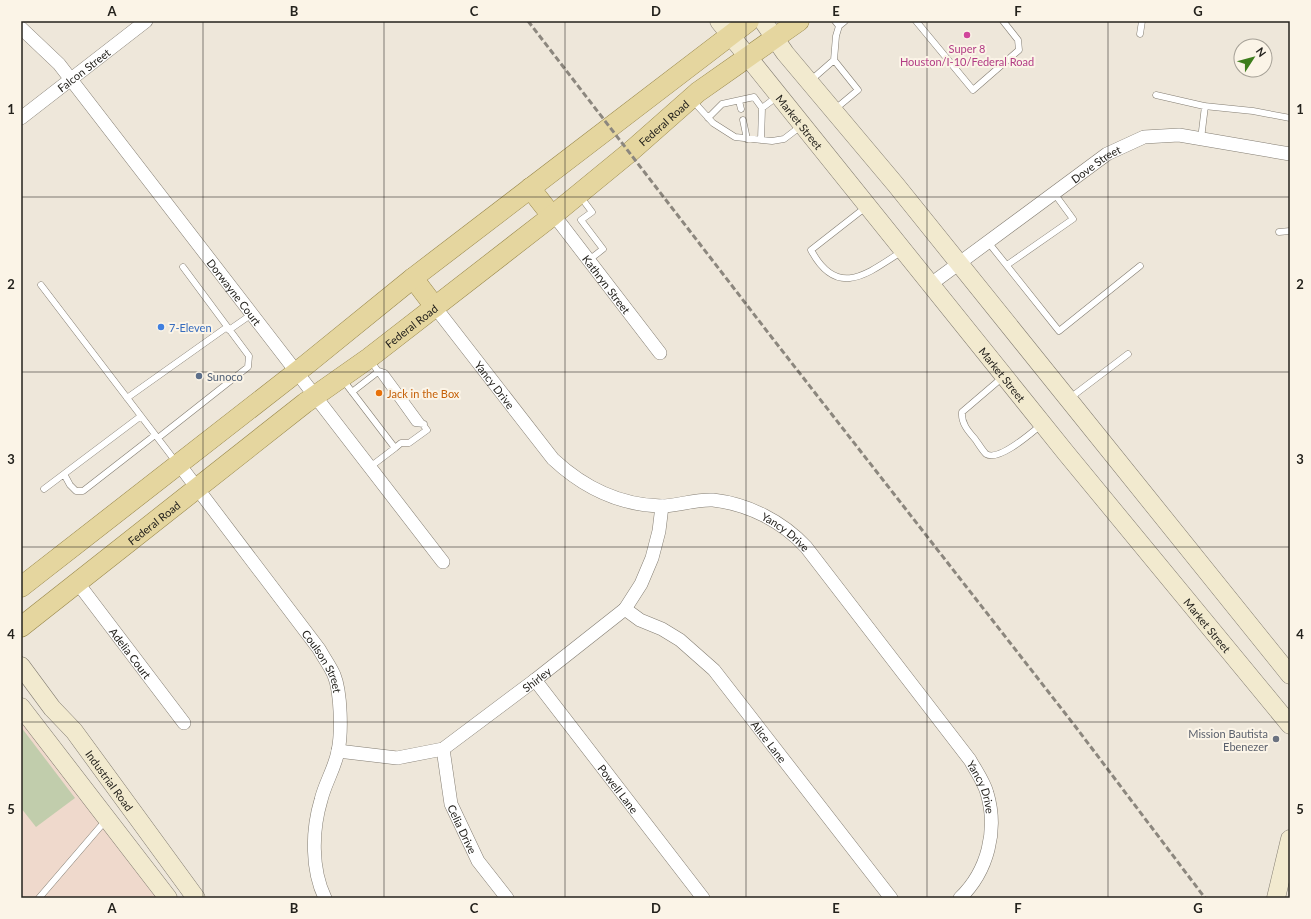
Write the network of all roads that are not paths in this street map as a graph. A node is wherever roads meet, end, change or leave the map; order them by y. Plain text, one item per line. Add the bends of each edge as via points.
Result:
1 (146, 21) edge
2 (749, 21) edge
3 (763, 21) edge
4 (799, 21) edge
5 (845, 21) edge
6 (916, 21) edge
7 (1004, 21) edge
8 (1142, 21) edge
9 (837, 23) edge
10 (21, 28) edge
11 (725, 28) edge
12 (1140, 34) dead end
13 (774, 37) junction
14 (748, 55) junction
15 (834, 60) junction
16 (70, 79) junction
17 (809, 82) junction
18 (779, 95) junction
19 (1156, 95) dead end
20 (690, 98) junction
21 (739, 101) junction
22 (1205, 106) junction
23 (762, 108) junction
24 (741, 109) dead end
25 (833, 111) junction
26 (21, 118) edge
27 (708, 118) junction
28 (1290, 118) edge
29 (743, 120) dead end
30 (803, 125) junction
31 (747, 139) junction
32 (1201, 139) junction
33 (761, 140) junction
34 (1290, 154) edge
35 (530, 188) junction
36 (1054, 193) junction
37 (579, 194) junction
38 (867, 206) junction
39 (553, 215) junction
40 (1290, 231) edge
41 (1279, 232) dead end
42 (988, 242) junction
43 (904, 250) junction
44 (589, 260) junction
45 (959, 263) junction
46 (1007, 265) junction
47 (1140, 266) dead end
48 (183, 268) dead end
49 (413, 278) junction
50 (931, 284) junction
51 (41, 285) dead end
52 (435, 307) junction
53 (252, 314) junction
54 (228, 328) junction
55 (660, 353) dead end
56 (1128, 354) dead end
57 (374, 365) junction
58 (297, 372) junction
59 (1004, 376) junction
60 (346, 385) junction
61 (316, 396) junction
62 (127, 398) junction
63 (1068, 399) junction
64 (141, 416) junction
65 (1043, 424) junction
66 (156, 436) junction
67 (395, 448) junction
68 (178, 463) junction
69 (370, 467) junction
70 (64, 474) junction
71 (44, 489) dead end
72 (197, 489) junction
73 (662, 506) junction
74 (442, 562) dead end
75 (77, 582) junction
76 (21, 586) edge
77 (625, 609) junction
78 (21, 627) edge
79 (21, 666) edge
80 (1290, 675) edge
81 (535, 680) junction
82 (21, 707) edge
83 (184, 723) dead end
84 (1290, 725) edge
85 (443, 749) junction
86 (338, 751) junction
87 (128, 803) junction
88 (107, 818) junction
89 (1290, 839) edge
90 (1280, 888) edge
91 (39, 898) edge
92 (168, 898) edge
93 (196, 898) edge
94 (325, 898) edge
95 (507, 898) edge
96 (703, 898) edge
97 (891, 898) edge
98 (960, 898) edge

1 - 16 street, Falcon Street
2 - 11 main road
3 - 13 main road
4 - 13 main road, Federal Road
5 - 9 lane
6 - 7 lane via 973,90 1019,50 1018,40
8 - 12 lane
9 - 15 lane
10 - 16 street, Dorwayne Court via 44,48
11 - 14 main road, Market Street
11 - 35 main road
13 - 14 main road, Federal Road
13 - 17 main road
14 - 18 main road, Market Street
14 - 20 main road, Federal Road
15 - 17 lane
15 - 25 lane via 858,90
16 - 26 street, Falcon Street
16 - 53 street, Dorwayne Court
17 - 25 main road
18 - 23 lane
18 - 30 main road, Market Street
19 - 22 lane
20 - 27 lane
20 - 37 main road, Federal Road
21 - 23 lane via 754,98
21 - 24 lane
21 - 27 lane via 722,104
22 - 28 lane
22 - 32 lane
23 - 33 lane
25 - 45 main road
27 - 31 lane via 735,138
29 - 31 lane
30 - 33 lane via 784,139
30 - 38 main road, Market Street
31 - 33 lane
32 - 34 street, Dove Street
32 - 36 street, Dove Street via 1179,135 1144,137 1106,154
35 - 39 main road
35 - 49 main road
36 - 42 street, Dove Street
36 - 46 lane via 1073,219
37 - 39 main road, Federal Road
37 - 44 lane via 592,212 581,220 603,250
38 - 43 main road, Market Street
38 - 43 lane via 811,250 818,262 831,275 843,279 865,275
39 - 44 street, Kathryn Street
39 - 52 main road, Federal Road
40 - 41 lane
42 - 45 street, Dove Street
42 - 46 lane
43 - 50 main road, Market Street
44 - 55 street, Kathryn Street
45 - 50 street, Dove Street
45 - 63 main road
46 - 47 lane via 1059,331
48 - 54 lane
49 - 52 main road
49 - 58 main road
50 - 59 main road, Market Street
51 - 62 lane
52 - 57 main road, Federal Road
52 - 73 street, Yancy Drive via 553,459 564,469 587,486 614,498
53 - 54 lane
53 - 58 street, Dorwayne Court
54 - 62 lane
54 - 66 lane via 249,356 248,367
56 - 63 lane
57 - 60 main road, Federal Road
57 - 67 lane via 385,373 425,427 409,443 401,443
58 - 61 street, Dorwayne Court
58 - 68 main road
59 - 65 main road, Market Street
59 - 65 lane via 962,412 966,429 987,454 993,455 1001,454
60 - 61 main road, Federal Road
60 - 67 lane
61 - 69 street, Dorwayne Court
61 - 72 main road, Federal Road
62 - 64 lane
63 - 80 main road
64 - 66 lane
64 - 70 lane
65 - 84 main road, Market Street
66 - 68 lane
66 - 70 lane via 83,491 76,491
67 - 69 lane
68 - 72 street, Coulson Street
68 - 76 main road
69 - 74 street, Dorwayne Court
70 - 71 lane
72 - 75 main road, Federal Road
72 - 86 street, Coulson Street via 319,649 334,677 340,716
73 - 77 street, Shirley via 652,558 641,584
73 - 98 street, Yancy Drive via 712,500 765,515 794,534 970,760 987,792 991,815 990,837 978,877
75 - 78 main road, Federal Road
75 - 83 street, Adelia Court
77 - 81 street, Shirley
77 - 97 street, Alice Lane via 640,620 680,640 714,670
79 - 87 main road, Industrial Road
81 - 85 street, Shirley
81 - 96 street, Powell Lane
82 - 88 main road
85 - 86 street, Shirley via 397,758
85 - 95 street, Celia Drive via 451,804 478,861
86 - 94 street, Coulson Street via 321,800 316,824 317,871
87 - 88 main road
87 - 93 main road, Industrial Road
88 - 91 lane
88 - 92 main road
89 - 90 main road

